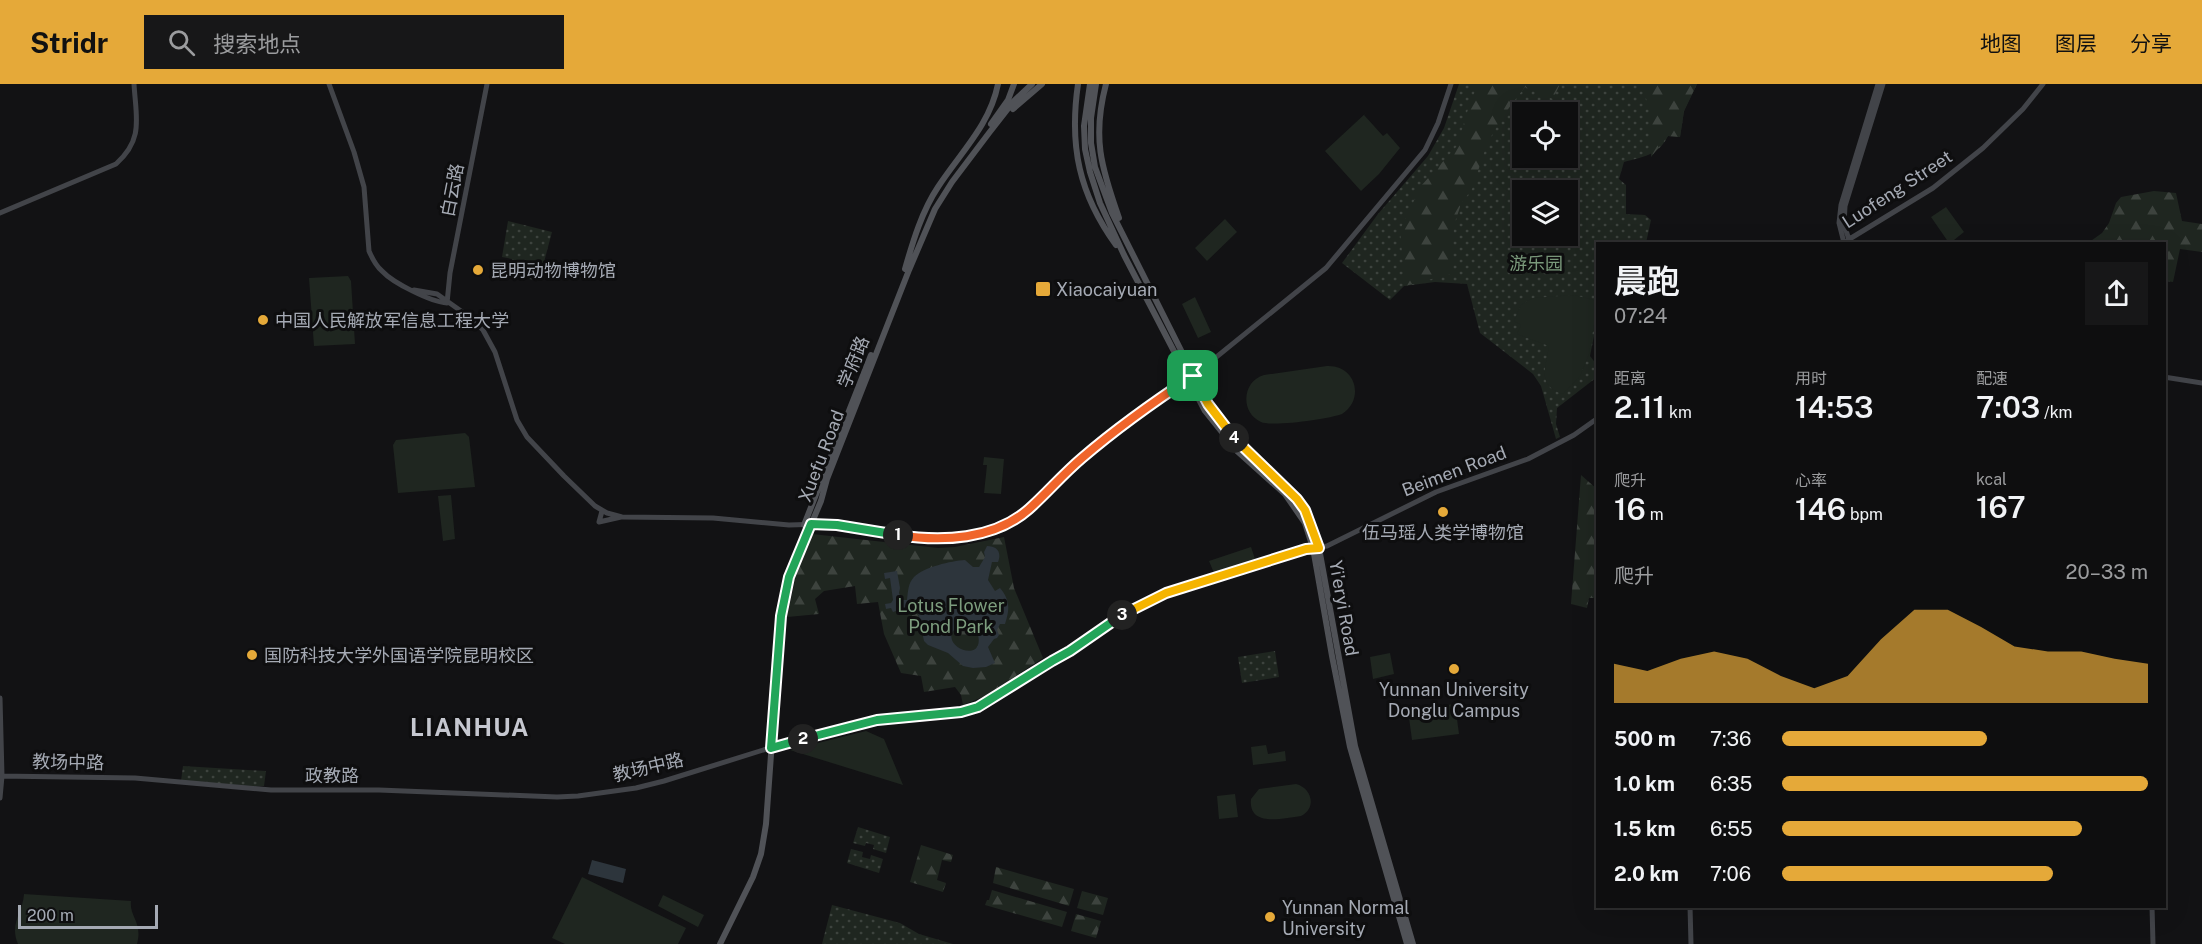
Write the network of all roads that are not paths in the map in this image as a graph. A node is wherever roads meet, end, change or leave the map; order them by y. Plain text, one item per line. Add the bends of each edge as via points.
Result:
1 (134, 84) edge
2 (329, 84) edge
3 (487, 84) edge
4 (998, 84) edge
5 (1014, 84) edge
6 (1032, 84) edge
7 (1042, 84) edge
8 (1078, 84) edge
9 (1090, 84) edge
10 (1096, 84) edge
11 (1106, 84) edge
12 (1451, 84) edge
13 (1878, 84) edge
14 (1883, 84) edge
15 (2043, 84) edge
16 (1857, 161) junction
17 (935, 208) junction
18 (0, 213) edge
19 (1124, 233) junction
20 (1846, 242) edge
21 (1124, 255) junction
22 (905, 268) junction
23 (447, 303) junction
24 (2166, 375) edge
25 (1190, 378) junction
26 (2202, 381) edge
27 (1596, 419) edge
28 (602, 511) junction
29 (622, 517) junction
30 (807, 524) junction
31 (1316, 548) junction
32 (0, 698) edge
33 (771, 748) junction
34 (1, 776) edge
35 (135, 778) joint
36 (528, 796) joint
37 (0, 798) edge
38 (1688, 908) edge
39 (2152, 908) edge
40 (720, 944) edge
41 (1407, 944) edge
42 (1413, 944) edge
43 (1689, 944) edge
44 (2153, 944) edge

1 - 18 main road via 136,135 125,156 116,164
2 - 23 main road via 364,187 369,251 390,278 433,301
3 - 23 main road, 白云路
4 - 22 main road via 982,126 938,187 921,219
5 - 22 main road, 学府路 via 1008,100 932,207
6 - 17 main road, Xuefu Road via 988,133
7 - 17 main road via 1014,107
8 - 21 main road via 1074,128 1082,180 1106,231
9 - 21 main road, Yi'eryi Road via 1084,126 1087,160 1100,203
10 - 19 main road, Yi'eryi Road via 1091,118 1095,167
11 - 19 main road via 1098,121 1100,155
12 - 25 main road via 1425,150 1326,268
13 - 16 main road
14 - 16 main road
15 - 20 main road, Luofeng Street via 2010,122 1966,162 1903,208
16 - 20 main road via 1839,215
17 - 30 main road, Xuefu Road
19 - 25 main road, Yi'eryi Road
21 - 25 main road, Yi'eryi Road
22 - 30 main road, 学府路
23 - 28 main road via 483,330 526,436
24 - 26 main road
25 - 30 main road via 1094,448 1027,511 994,530 924,539
25 - 31 main road, Yi'eryi Road via 1205,411 1237,451 1285,494
27 - 31 main road, Beimen Road via 1528,459 1436,492
28 - 29 main road
28 - 29 main road via 599,522
29 - 30 main road
30 - 33 main road, Xuefu Road via 781,616
31 - 33 main road, Beimen Road via 1216,576 1142,603 978,707 877,720
31 - 41 main road, Yi'eryi Road via 1350,747
31 - 42 main road, Yi'eryi Road via 1355,746
32 - 34 main road
33 - 36 main road, 教场中路 via 636,788 578,796
33 - 40 main road, Xuefu Road via 761,854
34 - 35 main road, 教场中路
34 - 37 main road
35 - 36 main road, 政教路 via 237,788
38 - 43 main road
39 - 44 main road

